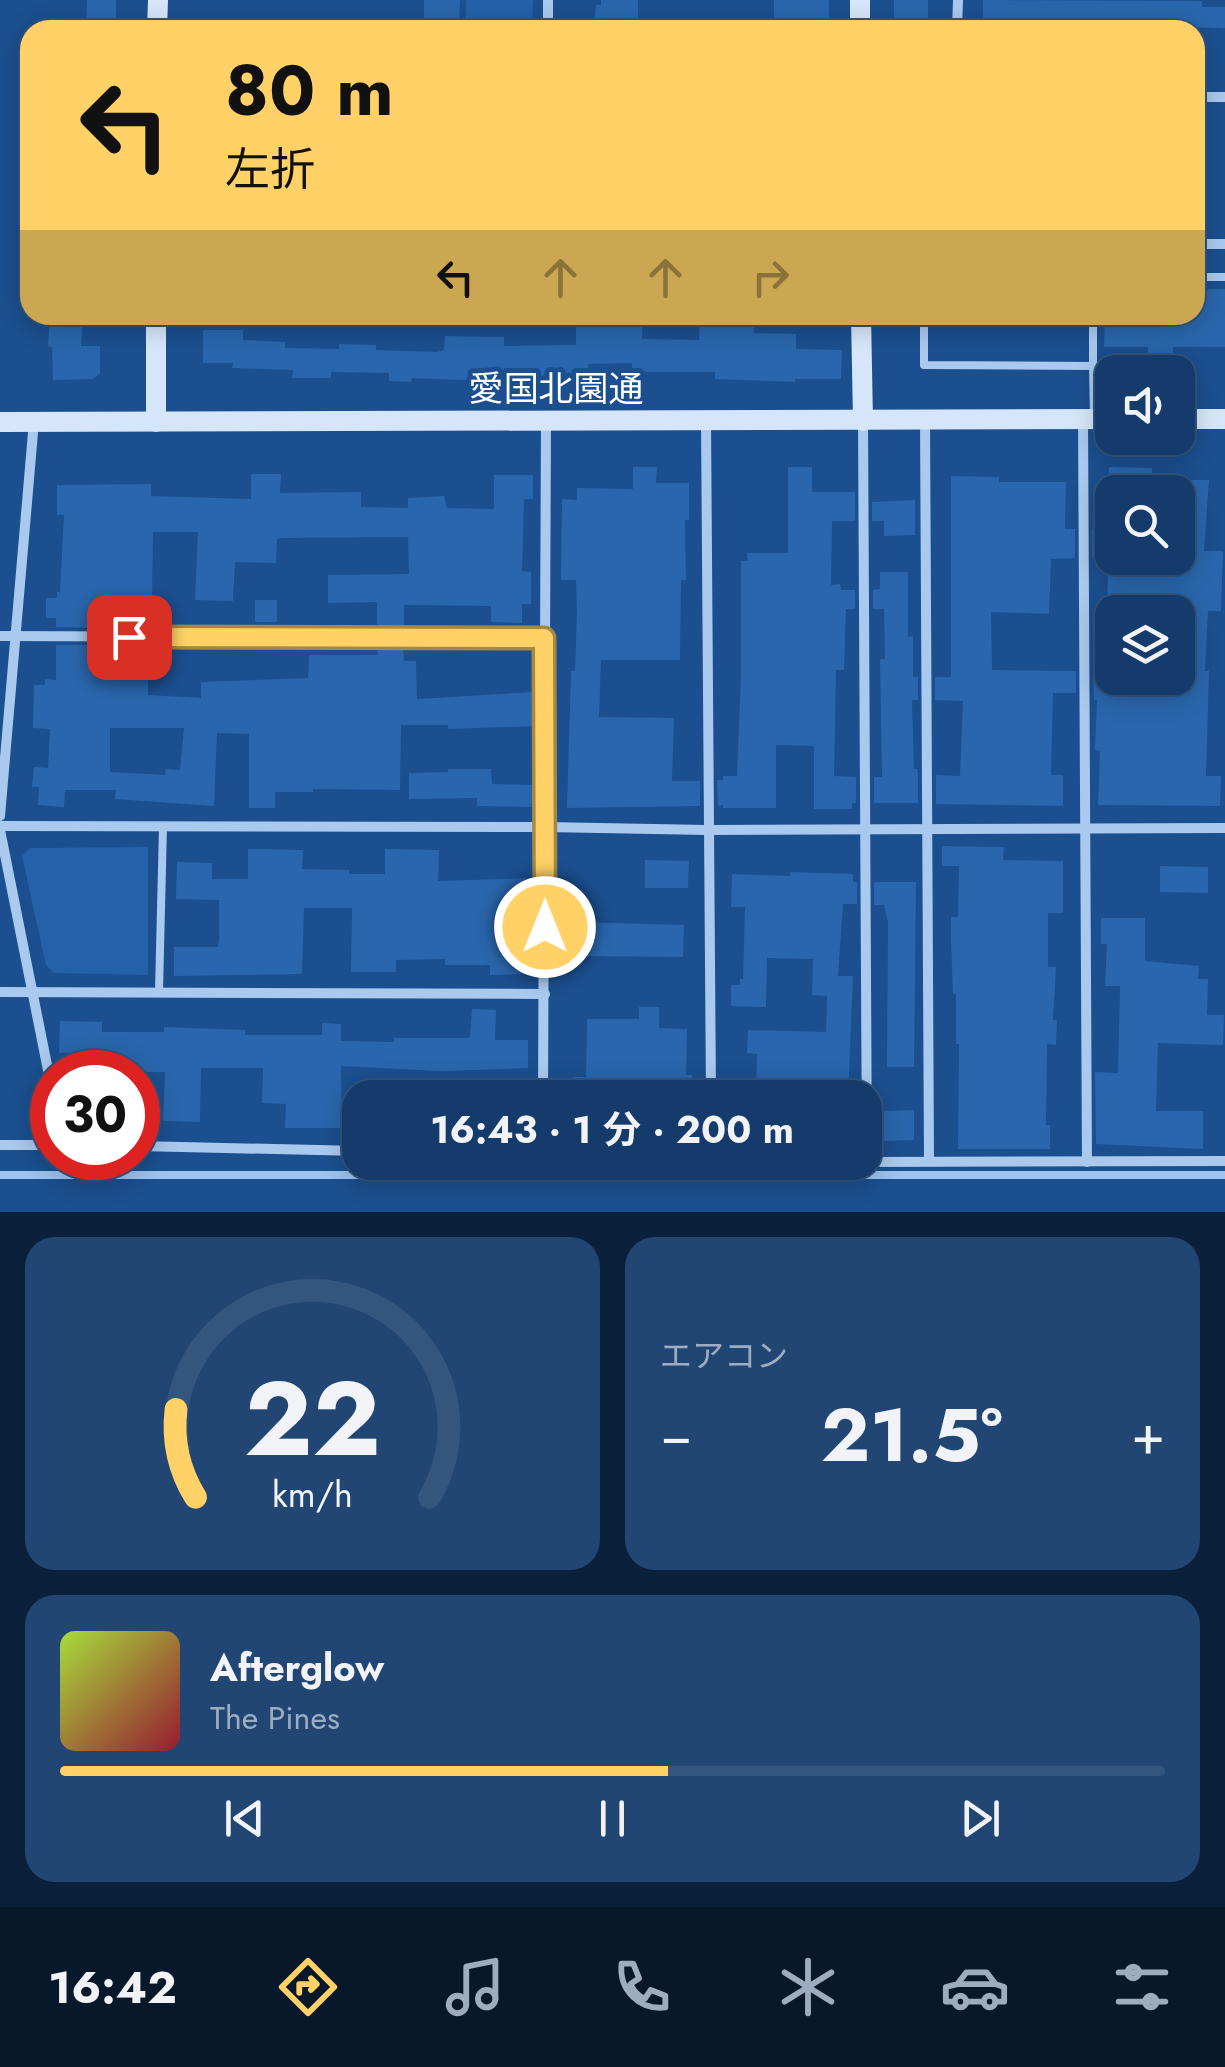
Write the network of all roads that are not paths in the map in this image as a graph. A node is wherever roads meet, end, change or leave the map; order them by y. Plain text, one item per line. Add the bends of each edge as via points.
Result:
1 (156, 325) edge
2 (861, 325) edge
3 (924, 325) edge
4 (1093, 325) edge
5 (1093, 366) junction
6 (1095, 392) edge
7 (925, 419) junction
8 (1095, 419) edge
9 (1195, 419) edge
10 (1225, 419) edge
11 (546, 421) junction
12 (706, 421) junction
13 (864, 421) junction
14 (0, 422) edge
15 (34, 422) junction
16 (156, 422) junction
17 (1096, 455) edge
18 (0, 636) edge
19 (16, 637) junction
20 (544, 638) junction
21 (0, 816) edge
22 (163, 826) junction
23 (545, 826) junction
24 (0, 828) edge
25 (1083, 828) junction
26 (1225, 828) edge
27 (866, 829) junction
28 (707, 830) junction
29 (927, 830) junction
30 (34, 991) junction
31 (159, 991) junction
32 (0, 992) edge
33 (544, 994) junction
34 (45, 1050) edge
35 (543, 1080) edge
36 (710, 1080) edge
37 (866, 1080) edge
38 (1, 1142) edge
39 (30, 1144) edge
40 (160, 1146) edge
41 (342, 1151) edge
42 (929, 1160) junction
43 (882, 1161) edge
44 (1225, 1161) edge
45 (1087, 1162) junction

1 - 16 street
2 - 13 street
3 - 5 lane via 924,366
4 - 5 lane
5 - 6 lane
7 - 8 street, 愛国北園通
7 - 13 street, 愛国北園通
7 - 29 street
9 - 10 street
11 - 12 street, 愛国北園通
11 - 16 street, 愛国北園通
11 - 20 street
12 - 13 street, 愛国北園通
12 - 28 street
13 - 27 street
14 - 15 street, 愛国北園通
15 - 16 street, 愛国北園通
15 - 19 street
17 - 25 street
18 - 19 street
19 - 20 street
19 - 21 street
20 - 23 street
22 - 23 street
22 - 24 street
22 - 31 lane
23 - 28 street
23 - 33 street
24 - 30 street
25 - 26 street
25 - 29 street
25 - 45 street
27 - 28 street
27 - 29 street
27 - 37 street
28 - 36 street
29 - 42 street
30 - 31 street
30 - 32 street
30 - 34 street
31 - 33 street
33 - 35 street
38 - 39 street
40 - 41 street
42 - 43 street
42 - 45 street
44 - 45 street

